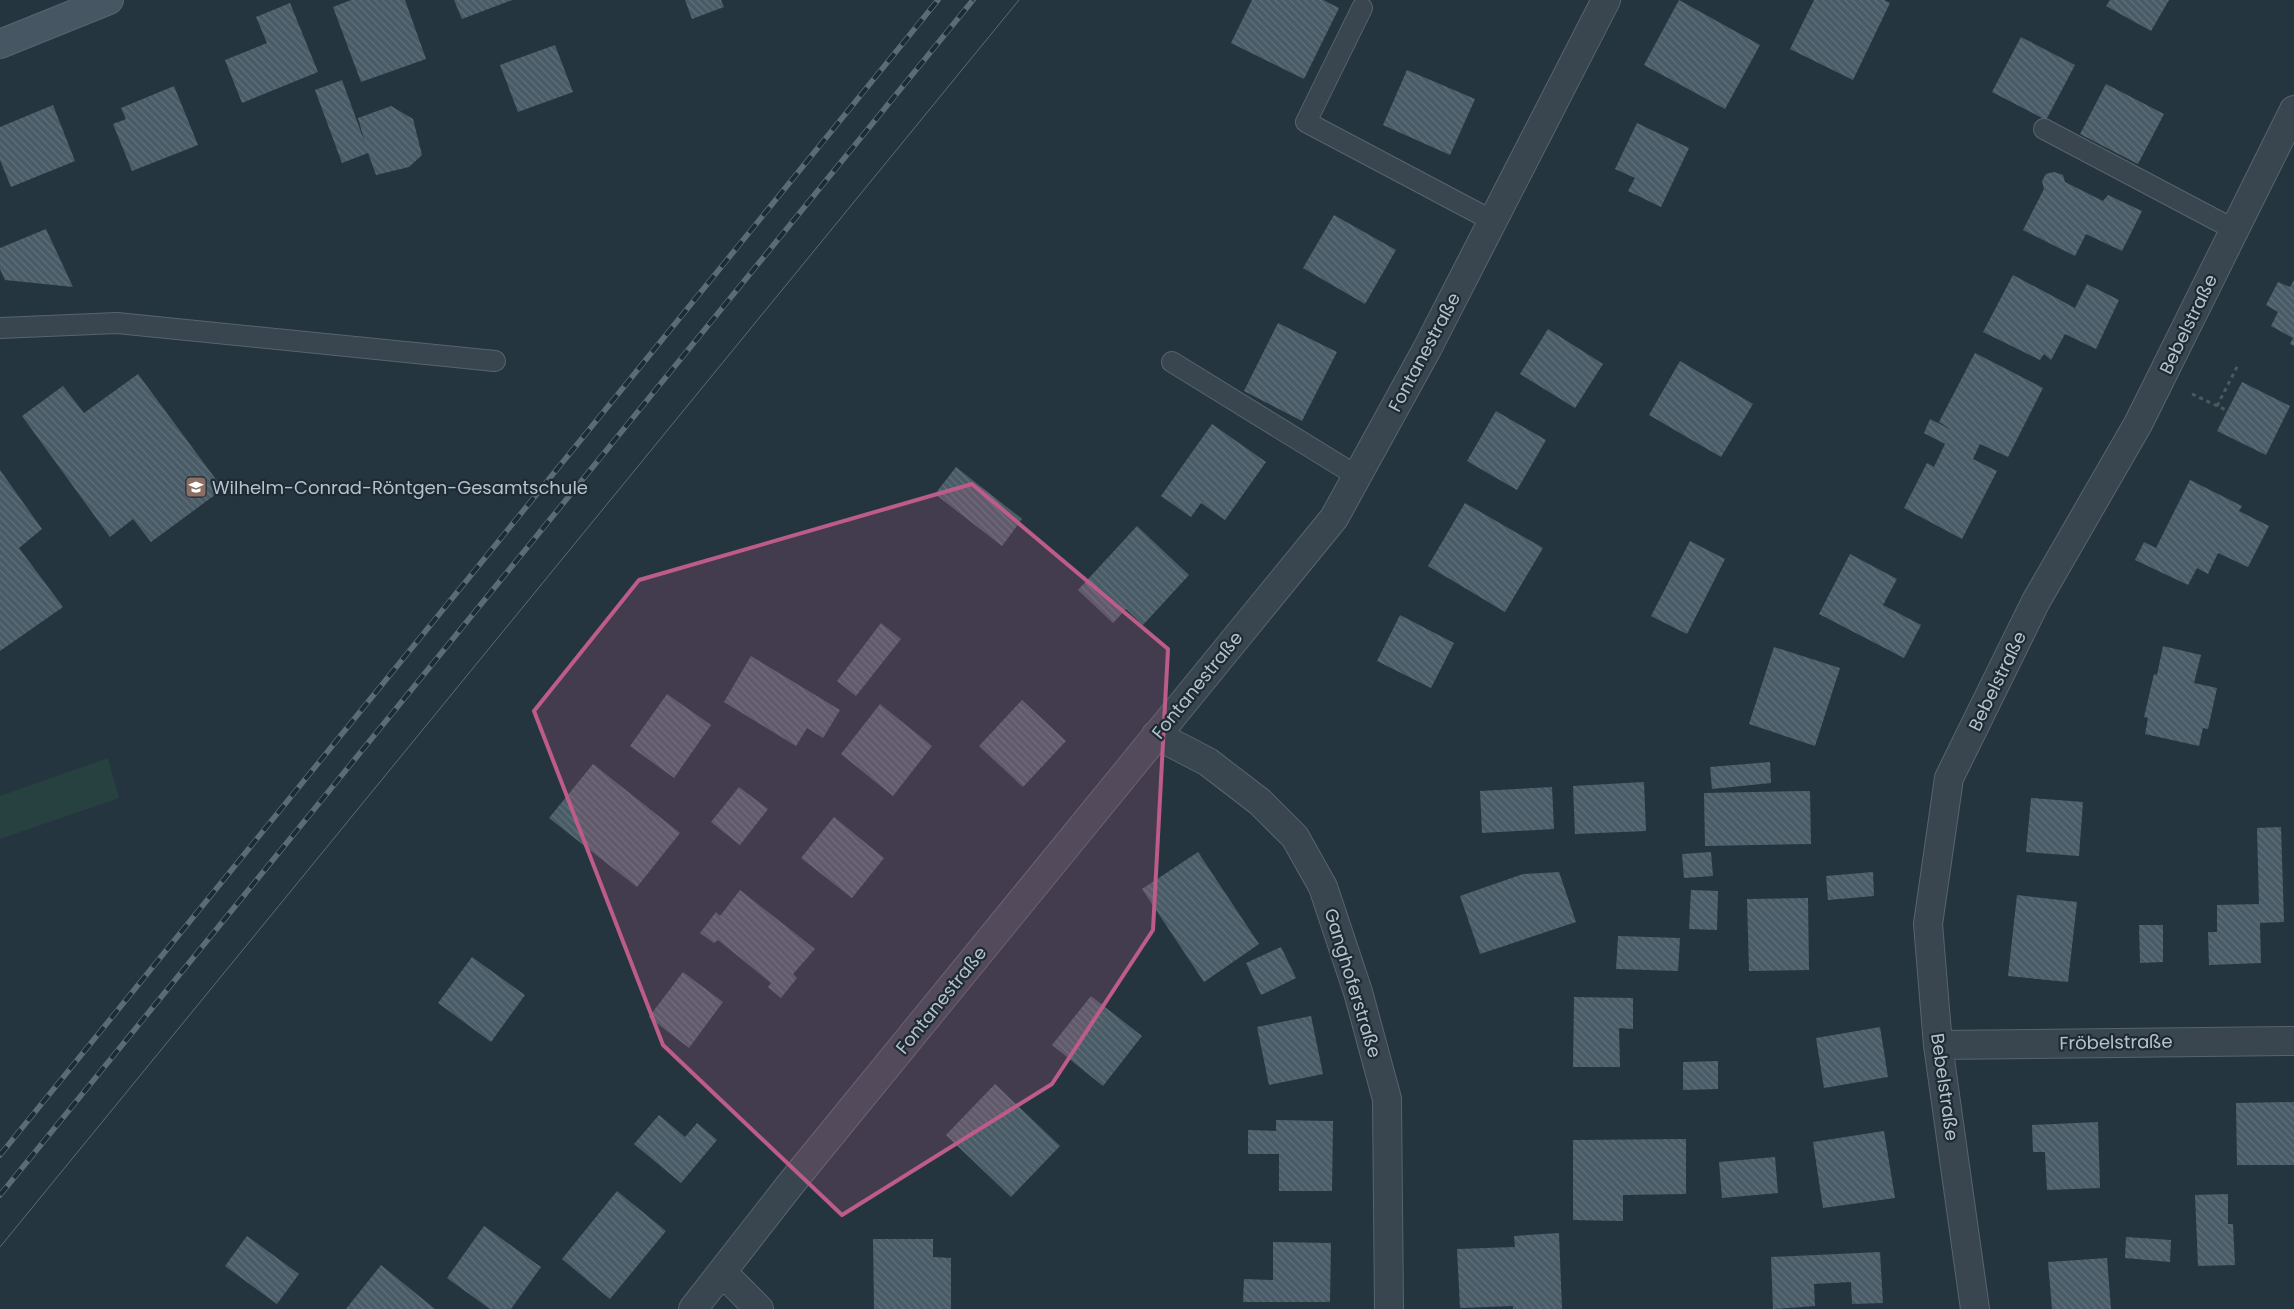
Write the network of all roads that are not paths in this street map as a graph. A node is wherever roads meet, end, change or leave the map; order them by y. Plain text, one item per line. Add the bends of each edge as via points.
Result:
1 (108, 0) edge
2 (1606, 0) edge
3 (1362, 8) dead end
4 (0, 44) edge
5 (2294, 110) edge
6 (2044, 129) dead end
7 (1493, 221) junction
8 (2234, 230) junction
9 (0, 328) edge
10 (495, 360) dead end
11 (1172, 362) dead end
12 (1357, 476) junction
13 (1156, 735) junction
14 (2294, 1041) edge
15 (1938, 1044) junction
16 (723, 1273) junction
17 (693, 1309) edge
18 (759, 1309) edge
19 (1389, 1309) edge
20 (1975, 1309) edge

1 - 4 street
2 - 7 street, Fontanestraße
3 - 7 lane via 1306,122
5 - 8 street, Bebelstraße
6 - 8 lane
7 - 12 street, Fontanestraße via 1428,349
8 - 15 street, Bebelstraße via 2138,424 2036,601 1949,778 1928,924
9 - 10 lane via 117,323
11 - 12 lane
12 - 13 street, Fontanestraße via 1334,518
13 - 16 street, Fontanestraße
13 - 19 street, Ganghoferstraße via 1208,762 1260,802 1294,837 1323,887 1358,992 1387,1099
14 - 15 street, Fröbelstraße
15 - 20 street, Bebelstraße
16 - 17 street, Fontanestraße
16 - 18 street

